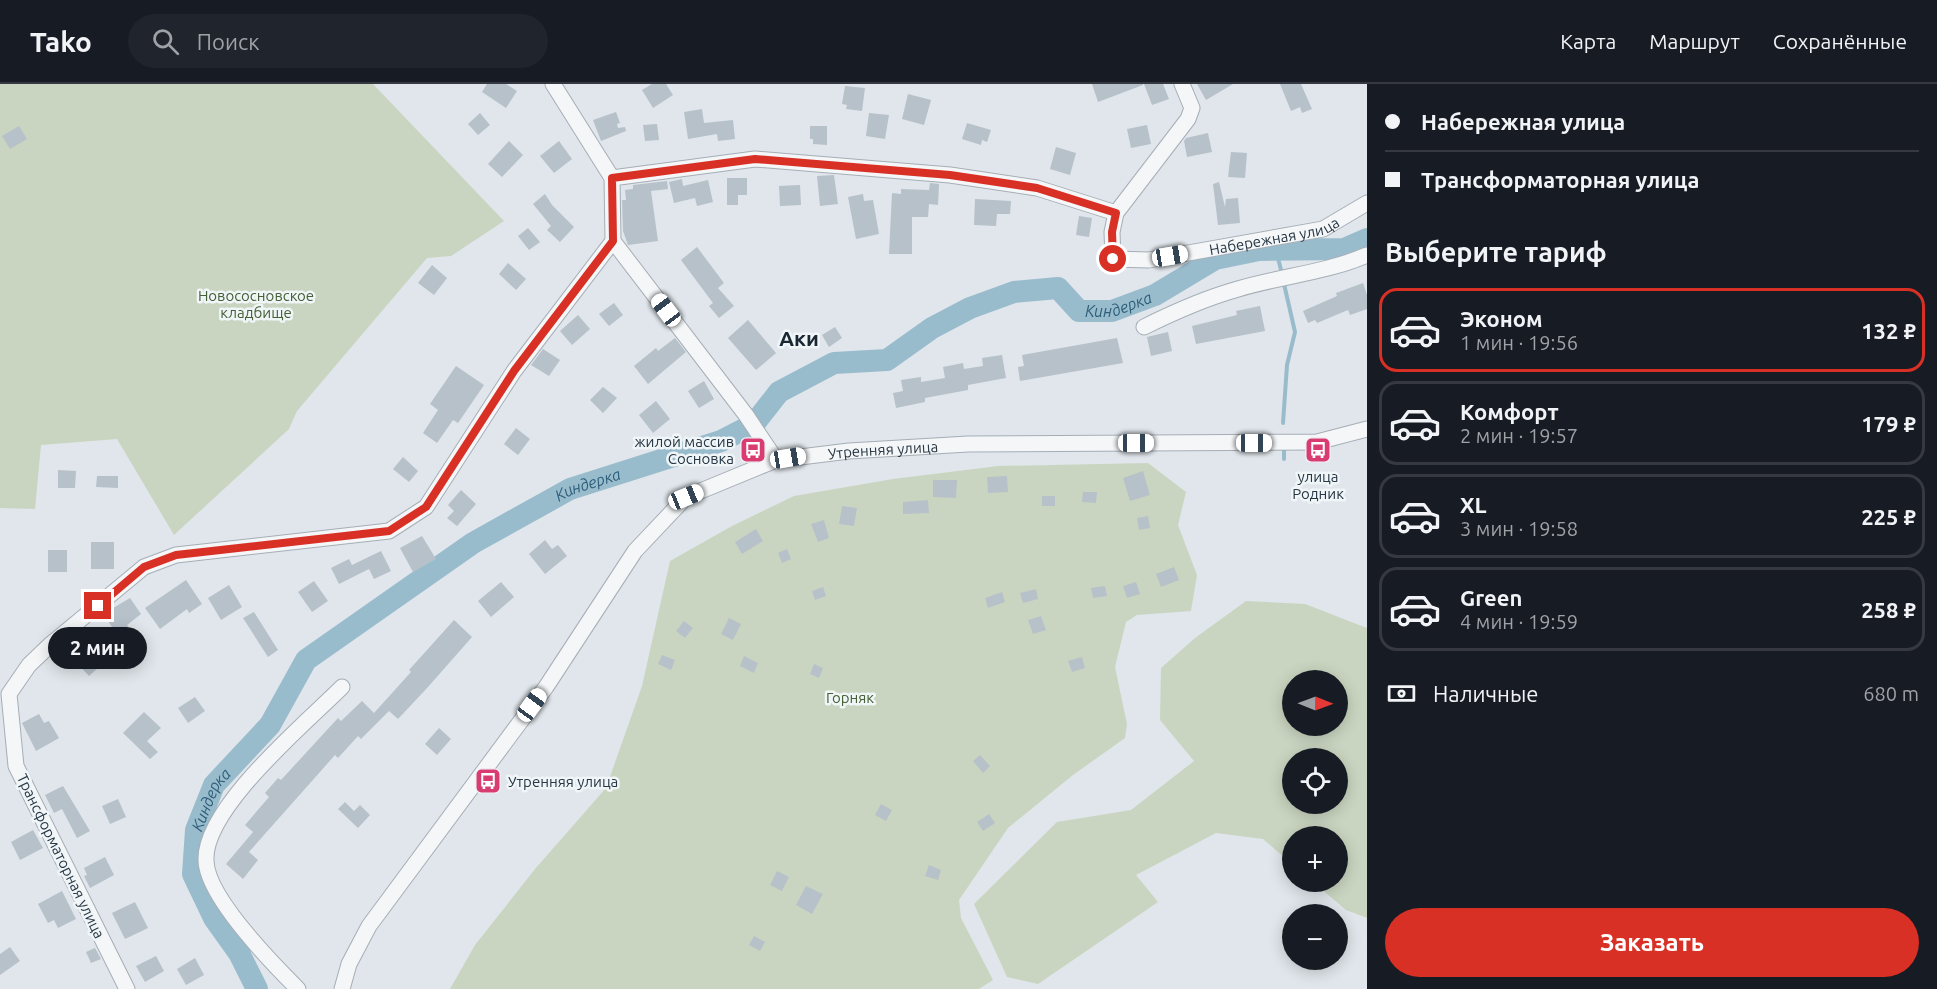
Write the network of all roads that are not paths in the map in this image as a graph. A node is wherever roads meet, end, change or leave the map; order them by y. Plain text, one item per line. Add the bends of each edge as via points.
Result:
1 (553, 84) edge
2 (1182, 84) edge
3 (612, 178) junction
4 (1367, 203) edge
5 (1116, 213) junction
6 (613, 241) junction
7 (1367, 255) edge
8 (1144, 327) dead end
9 (1367, 429) edge
10 (776, 460) junction
11 (342, 687) dead end
12 (127, 989) edge
13 (298, 989) edge
14 (342, 989) edge

1 - 3 street
2 - 5 street via 1192,108 1188,119
3 - 5 street via 755,159 950,175 1037,188
3 - 6 street
4 - 5 street, Набережная улица via 1323,229 1149,260 1113,259
6 - 10 street
6 - 12 street, Трансформаторная улица via 514,371 426,507 389,531 176,555 144,567 51,644 29,665 9,694 16,766
7 - 8 street via 1320,271 1239,289 1178,310
9 - 10 street, Утренняя улица via 1317,442 968,444
10 - 14 street, Утренняя улица via 686,497 635,551 546,687 369,926 349,964
11 - 13 street via 238,791 209,836 205,862 213,886 261,952

